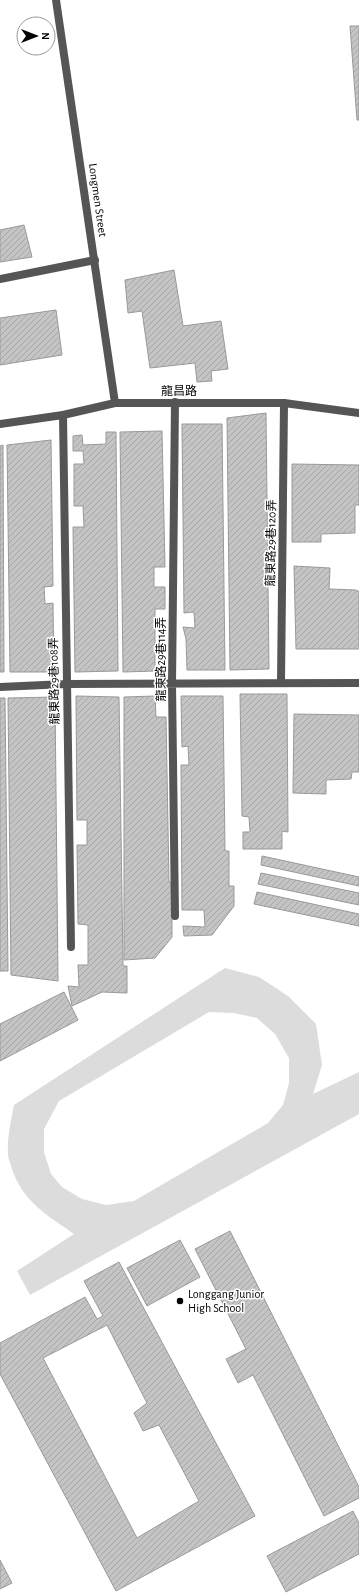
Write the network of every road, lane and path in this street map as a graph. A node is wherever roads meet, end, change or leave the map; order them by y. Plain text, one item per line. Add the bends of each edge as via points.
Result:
1 (56, 0) edge
2 (94, 260) junction
3 (0, 279) edge
4 (175, 402) junction
5 (115, 403) junction
6 (284, 403) junction
7 (359, 413) edge
8 (63, 415) junction
9 (0, 424) edge
10 (281, 683) junction
11 (359, 683) edge
12 (66, 684) junction
13 (172, 684) junction
14 (0, 686) edge
15 (175, 916) dead end
16 (71, 947) dead end

1 - 2 street, Longmen Street
2 - 3 street
2 - 5 street, Longmen Street
4 - 5 street, 龍昌路
4 - 6 street, 龍昌路
4 - 13 street, 龍東路29巷114弄
5 - 8 street, 龍昌路
6 - 7 street, 龍昌路
6 - 10 street, 龍東路29巷120弄
8 - 9 street, 龍昌路
8 - 12 street, 龍東路29巷108弄
10 - 11 street
10 - 13 street
12 - 13 street
12 - 14 street
12 - 16 street, 龍東路29巷108弄
13 - 15 street, 龍東路29巷114弄

